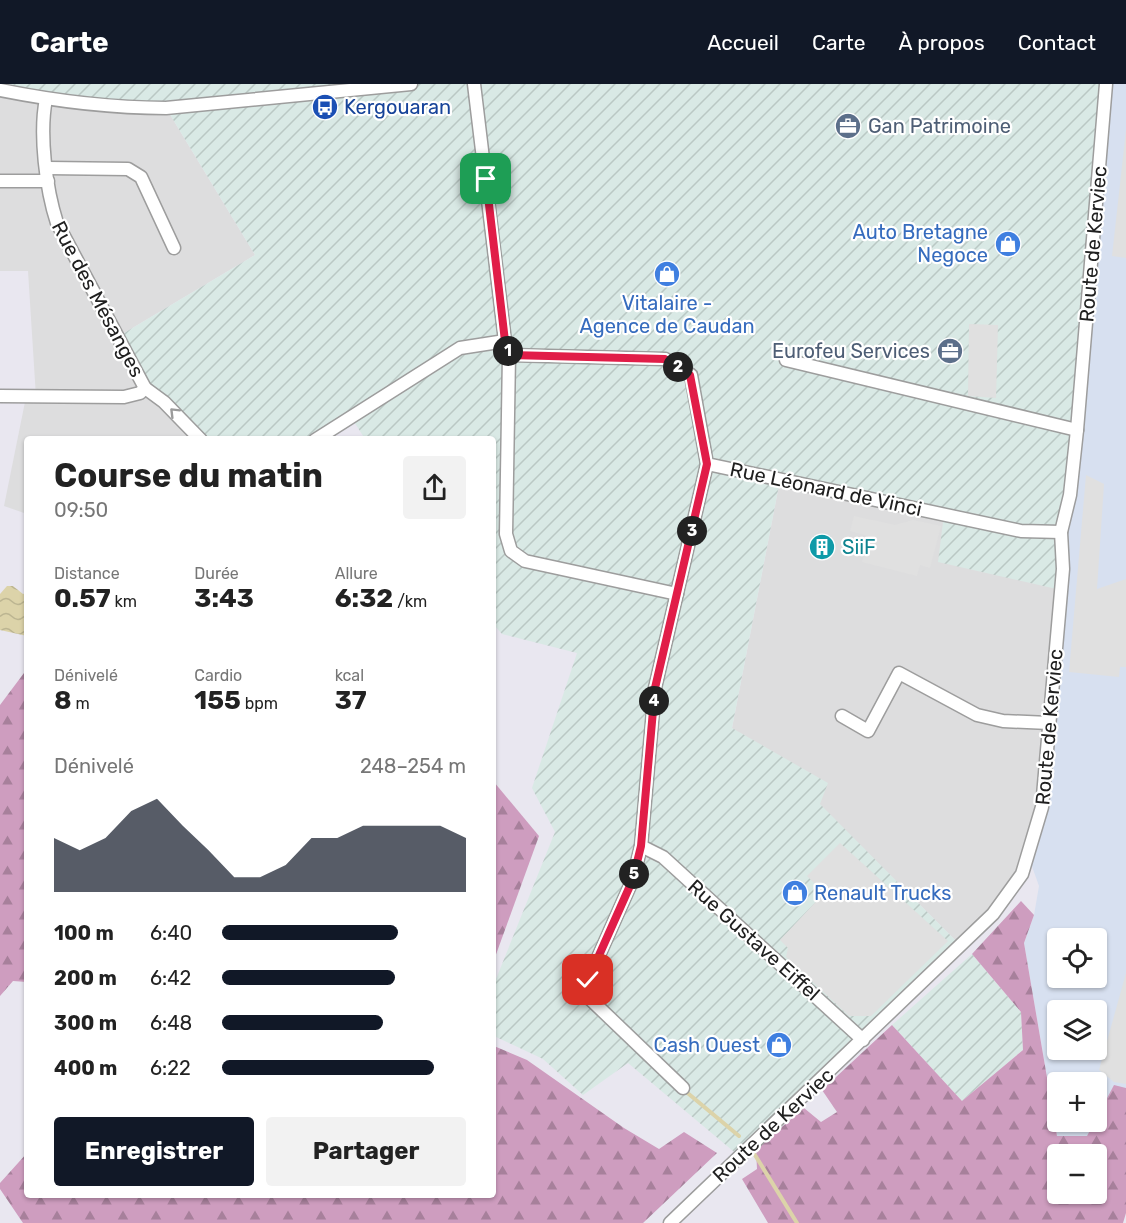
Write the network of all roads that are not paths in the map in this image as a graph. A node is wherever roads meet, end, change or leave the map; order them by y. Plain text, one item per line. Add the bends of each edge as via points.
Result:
1 (411, 84) edge
2 (474, 84) edge
3 (1106, 84) edge
4 (0, 90) edge
5 (46, 99) junction
6 (48, 175) junction
7 (0, 182) edge
8 (174, 248) dead end
9 (505, 341) junction
10 (510, 355) junction
11 (786, 360) dead end
12 (145, 388) junction
13 (0, 396) edge
14 (1077, 430) junction
15 (197, 436) edge
16 (321, 436) edge
17 (707, 464) junction
18 (1061, 532) junction
19 (678, 594) junction
20 (842, 716) dead end
21 (1049, 723) junction
22 (641, 846) junction
23 (863, 1040) junction
24 (683, 1088) dead end
25 (670, 1223) edge

1 - 5 street via 166,108
2 - 9 street
3 - 14 street, Route de Kerviec
4 - 5 street
5 - 6 street, Rue des Mésanges via 43,135
6 - 7 street
6 - 8 street via 128,169 141,177
6 - 12 street, Rue des Mésanges via 48,196 57,223
9 - 10 street
9 - 16 street via 460,348
10 - 17 street, Rue Léonard de Vinci via 665,359 690,375
10 - 19 street via 506,534 511,551 525,561
11 - 14 street
12 - 13 street, Rue des Mésanges via 124,397
15 -> 12 street
14 - 18 street, Route de Kerviec via 1070,495
17 - 18 street, Rue Léonard de Vinci via 1021,531
17 - 19 street
18 - 21 street, Route de Kerviec via 1063,568
19 - 22 street via 655,688
20 - 21 street via 868,730 899,673 977,715 1003,721
21 - 23 street, Route de Kerviec via 1042,807 1023,874 993,914
22 - 23 street, Rue Gustave Eiffel via 663,857
22 - 24 street via 633,879 588,980 588,997
23 - 25 street, Route de Kerviec

